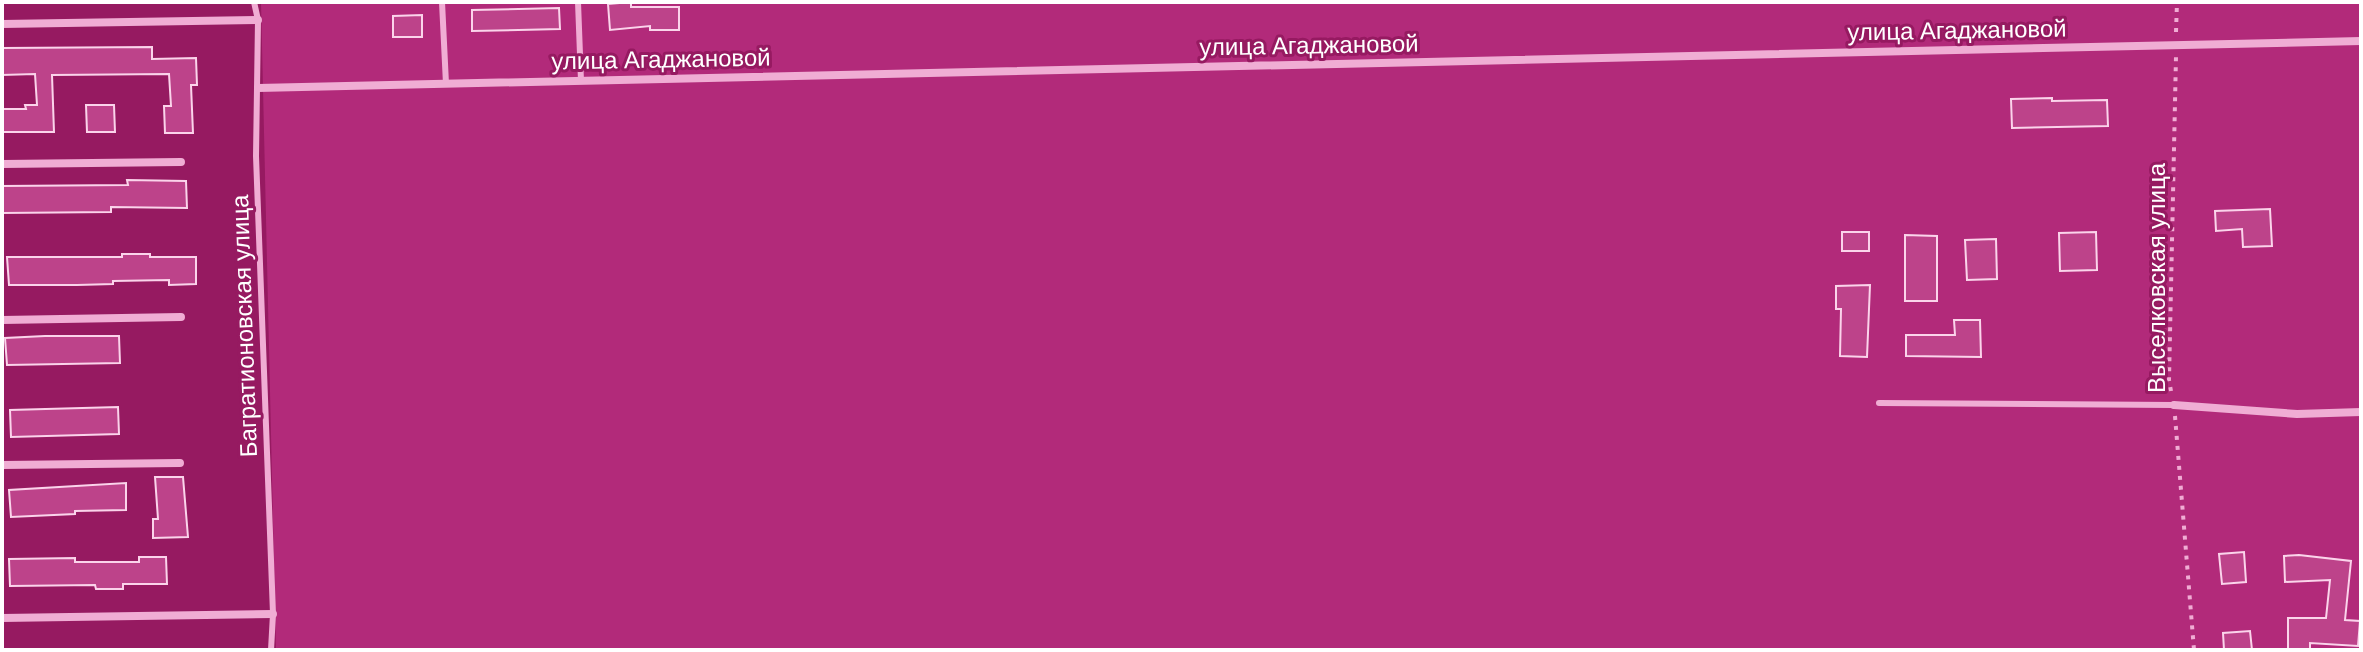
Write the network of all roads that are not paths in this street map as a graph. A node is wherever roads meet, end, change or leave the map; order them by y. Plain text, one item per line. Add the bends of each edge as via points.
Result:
1 (254, 2) edge
2 (442, 2) edge
3 (578, 2) edge
4 (258, 20) junction
5 (2, 24) edge
6 (2361, 41) edge
7 (581, 81) junction
8 (446, 84) junction
9 (258, 88) junction
10 (181, 162) dead end
11 (2, 164) edge
12 (181, 317) dead end
13 (2, 320) edge
14 (1879, 403) dead end
15 (2174, 405) joint
16 (2361, 412) edge
17 (180, 463) dead end
18 (2, 465) edge
19 (273, 614) junction
20 (2, 618) edge
21 (271, 650) edge

1 - 4 lane, Багратионовская улица
2 - 8 lane
3 - 7 lane
4 - 5 street
4 - 9 lane, Багратионовская улица
6 - 7 street, улица Агаджановой
7 - 8 street, улица Агаджановой
8 - 9 street, улица Агаджановой
9 - 19 lane, Багратионовская улица
10 - 11 street
12 - 13 street
14 - 15 lane
15 - 16 street via 2297,414
17 - 18 street
19 - 20 street
19 - 21 lane, Багратионовская улица

